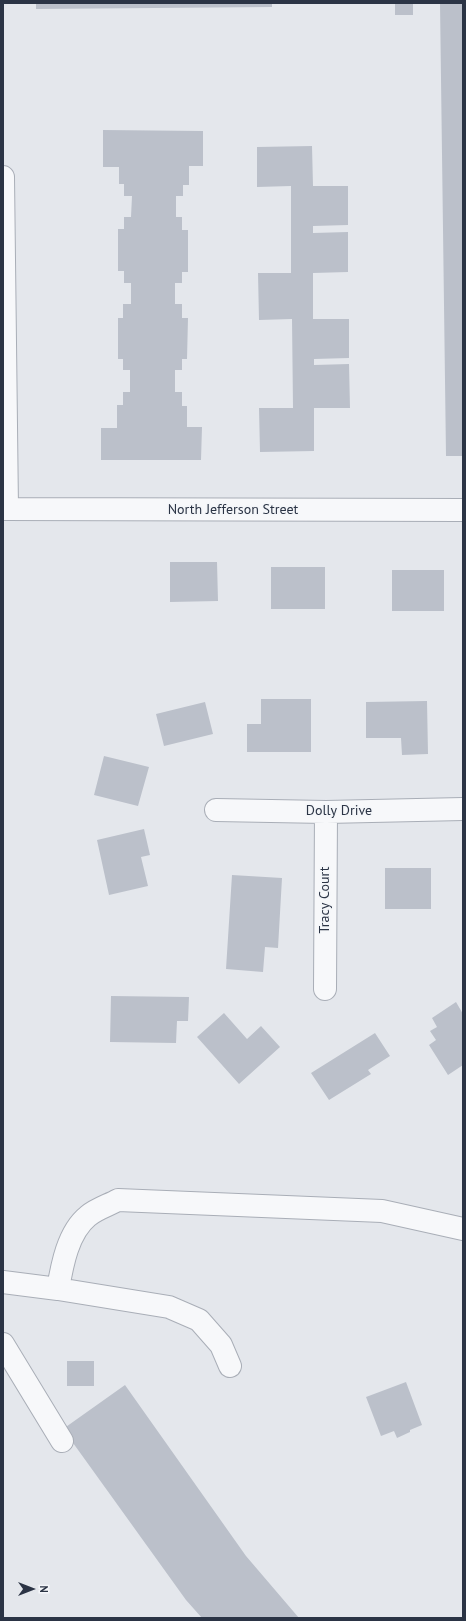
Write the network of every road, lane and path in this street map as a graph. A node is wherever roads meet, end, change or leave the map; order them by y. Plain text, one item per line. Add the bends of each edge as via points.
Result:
1 (3, 177) edge
2 (5, 509) edge
3 (463, 510) edge
4 (463, 809) edge
5 (216, 810) dead end
6 (326, 812) junction
7 (325, 989) dead end
8 (463, 1229) edge
9 (3, 1282) edge
10 (58, 1289) junction
11 (3, 1344) edge
12 (230, 1366) dead end
13 (62, 1441) dead end

1 - 2 street
2 - 3 street, North Jefferson Street
4 - 6 street, Dolly Drive
5 - 6 street, Dolly Drive
6 - 7 street, Tracy Court
8 - 10 street via 382,1211 118,1200 88,1216 72,1236 62,1266
9 - 10 street
10 - 12 street via 169,1307 199,1320 221,1345
11 - 13 street

